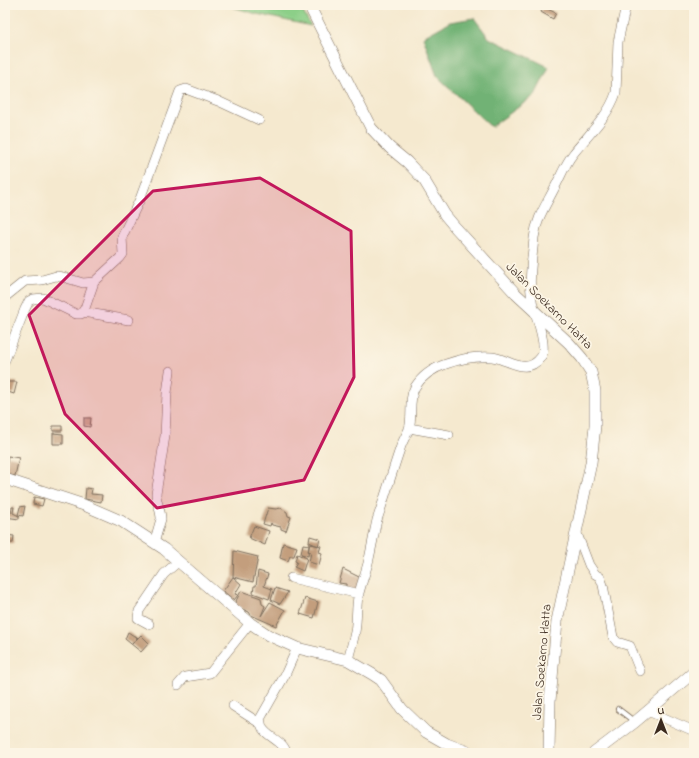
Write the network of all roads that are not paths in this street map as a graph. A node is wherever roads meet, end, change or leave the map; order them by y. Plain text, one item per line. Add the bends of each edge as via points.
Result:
1 (309, 5) edge
2 (626, 5) edge
3 (259, 120) dead end
4 (94, 282) junction
5 (5, 297) edge
6 (534, 311) junction
7 (83, 312) junction
8 (130, 320) dead end
9 (5, 360) edge
10 (170, 371) dead end
11 (409, 428) junction
12 (450, 435) dead end
13 (5, 479) edge
14 (576, 531) junction
15 (154, 542) junction
16 (179, 562) junction
17 (291, 578) dead end
18 (359, 594) junction
19 (250, 623) junction
20 (149, 624) dead end
21 (297, 648) junction
22 (348, 660) junction
23 (640, 671) dead end
24 (694, 672) edge
25 (178, 685) dead end
26 (233, 706) dead end
27 (618, 708) dead end
28 (648, 711) junction
29 (635, 722) junction
30 (261, 724) junction
31 (694, 730) edge
32 (286, 753) edge
33 (472, 753) edge
34 (549, 753) edge
35 (594, 753) edge

1 - 6 street, Jalan Soekarno Hatta via 371,128 424,180 445,215
2 - 6 street via 618,42 616,93 613,101 592,133 572,156 538,219 530,273
3 - 4 street via 186,89 180,91 140,199 122,237 123,254
4 - 5 street via 83,283 56,276 28,280
4 - 7 street
6 - 11 street via 539,322 543,349 542,356 536,363 516,366 500,359 474,358 448,363 434,369 414,390
6 - 14 street, Jalan Soekarno Hatta via 582,358 590,372 594,391 595,426 592,456
7 - 8 street
7 - 9 street via 76,314 43,298 29,301
10 - 15 street via 165,436 156,494 161,519
11 - 12 street
11 - 18 street via 386,490
13 - 15 street via 110,515
14 - 23 street via 589,565 600,577 603,585 613,638 630,646
14 - 34 street, Jalan Soekarno Hatta via 557,621 550,701
15 - 16 street
16 - 19 street
16 - 20 street via 164,574 139,611 138,618
17 - 18 street
18 - 22 street via 355,633
19 - 21 street via 268,635
19 - 25 street via 210,673 185,677
21 - 22 street
21 - 30 street via 285,675 263,712
22 - 33 street via 381,680 402,708 426,732 447,744
24 - 28 street
26 - 30 street
27 - 29 lane
28 - 29 street
28 - 31 street
29 - 35 street
30 - 32 street

